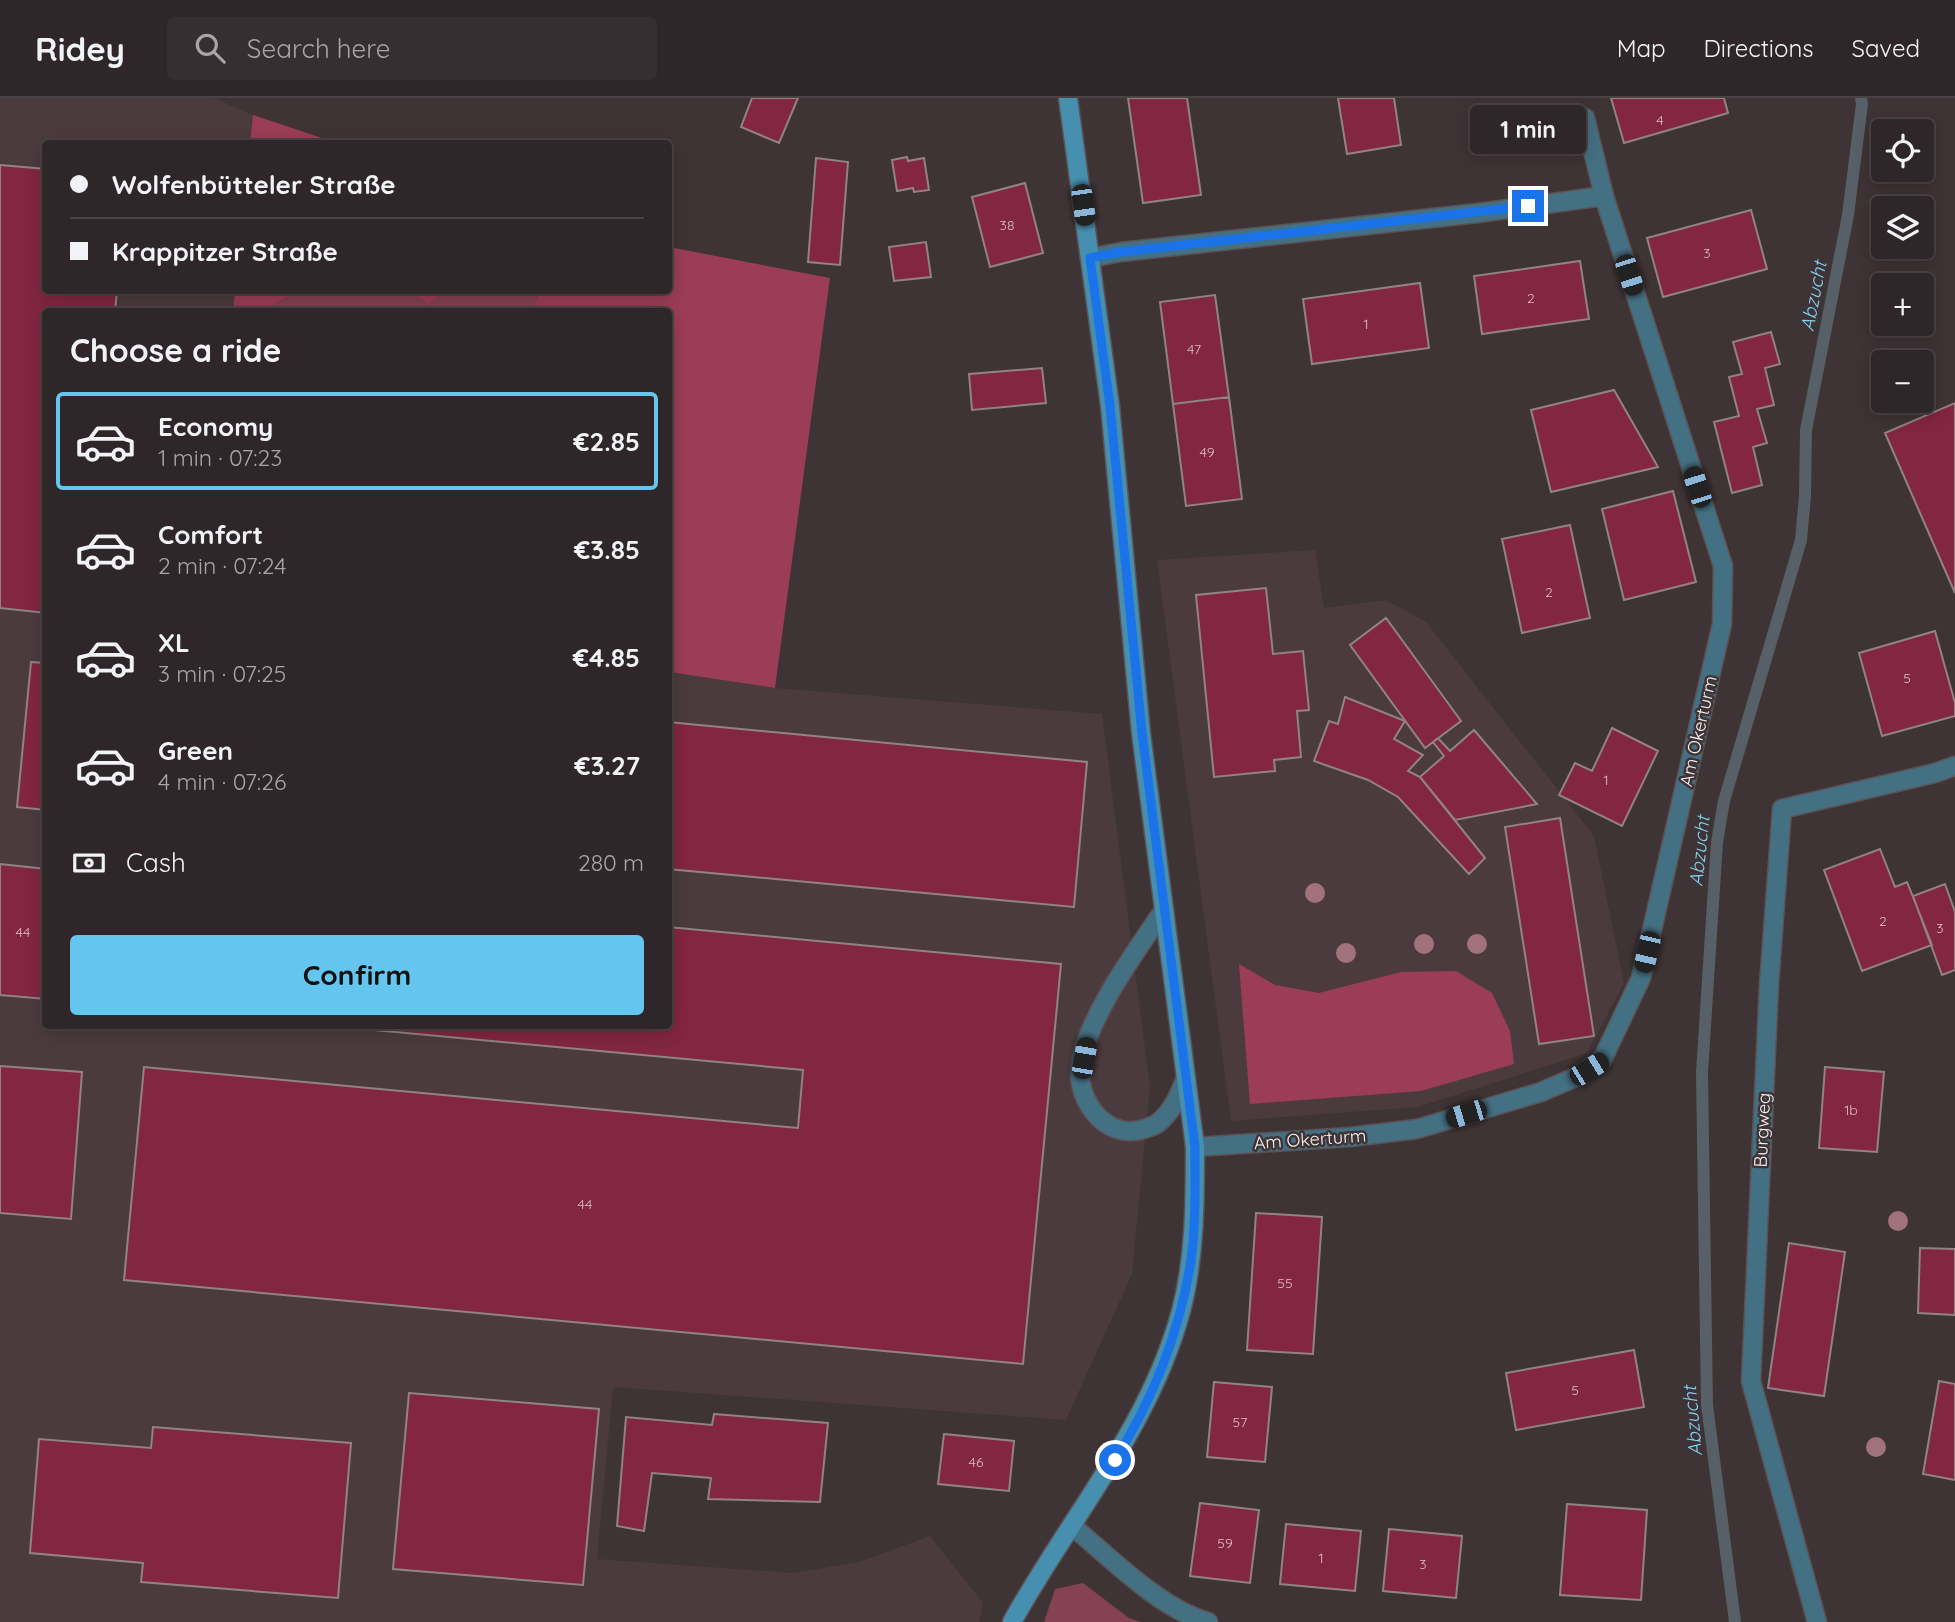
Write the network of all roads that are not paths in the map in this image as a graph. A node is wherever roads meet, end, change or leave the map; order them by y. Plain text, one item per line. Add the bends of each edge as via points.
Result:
1 (1068, 98) edge
2 (1585, 118) dead end
3 (1604, 196) junction
4 (1090, 258) junction
5 (1955, 766) edge
6 (1164, 910) junction
7 (1185, 1078) junction
8 (1195, 1147) junction
9 (1072, 1526) junction
10 (1012, 1622) edge
11 (1208, 1622) edge
12 (1817, 1622) edge

1 - 4 main road
2 - 3 street, Am Okerturm
3 - 4 street
3 - 8 street, Am Okerturm via 1723,566 1722,624 1641,978 1602,1060 1541,1092 1417,1129
4 - 6 main road
5 - 12 street, Burgweg via 1782,808 1751,1381
6 - 7 main road
6 - 7 street via 1115,984 1087,1041 1080,1076 1090,1109 1107,1125 1132,1133 1157,1125 1176,1104
7 - 8 main road
8 - 9 main road via 1191,1259 1167,1355 1129,1437
9 - 10 main road
9 - 11 street via 1168,1605

